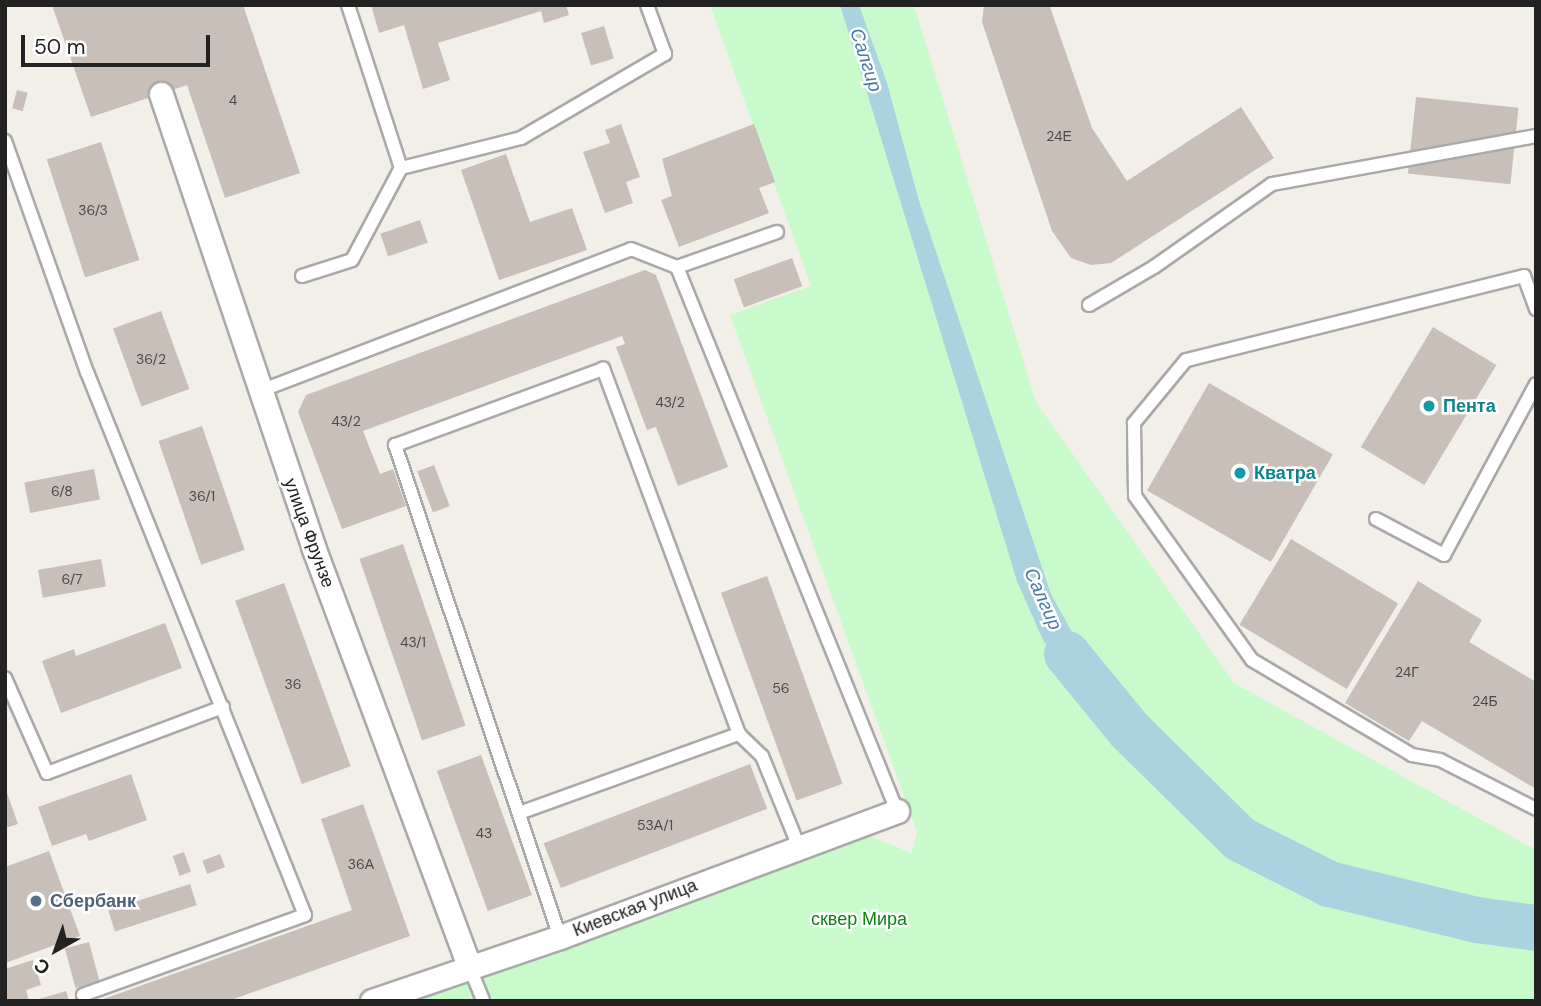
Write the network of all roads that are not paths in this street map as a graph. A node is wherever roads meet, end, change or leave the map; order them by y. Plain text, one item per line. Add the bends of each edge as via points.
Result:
1 (348, 5) edge
2 (647, 5) edge
3 (161, 94) dead end
4 (1536, 136) edge
5 (5, 141) edge
6 (401, 168) junction
7 (777, 232) dead end
8 (677, 267) junction
9 (302, 276) dead end
10 (1089, 305) dead end
11 (1536, 309) edge
12 (1536, 384) edge
13 (260, 391) junction
14 (1376, 519) dead end
15 (5, 678) edge
16 (223, 707) junction
17 (740, 734) junction
18 (1536, 809) edge
19 (897, 811) joint
20 (519, 813) junction
21 (799, 847) junction
22 (560, 937) junction
23 (470, 968) junction
24 (83, 995) dead end
25 (372, 1001) edge
26 (483, 1001) edge

1 - 6 lane
2 - 6 lane via 665,54 521,138
3 - 13 street, улица Фрунзе
4 - 10 lane via 1272,184 1154,267
5 - 16 lane via 87,372
6 - 9 lane via 352,260
7 - 8 lane
8 - 13 lane via 631,250
8 - 19 lane
11 - 18 lane via 1524,276 1186,360 1134,423 1135,496 1252,660 1412,755 1440,760
12 - 14 lane via 1444,555
13 - 23 street, улица Фрунзе
15 - 16 lane via 47,773
16 - 24 lane via 305,915
17 - 20 lane
17 - 20 lane via 603,369 395,445
17 - 21 lane via 762,756
19 - 21 street, Киевская улица
20 - 22 lane
21 - 22 street, Киевская улица
22 - 23 street, Киевская улица
23 - 25 street, Киевская улица
23 - 26 lane

